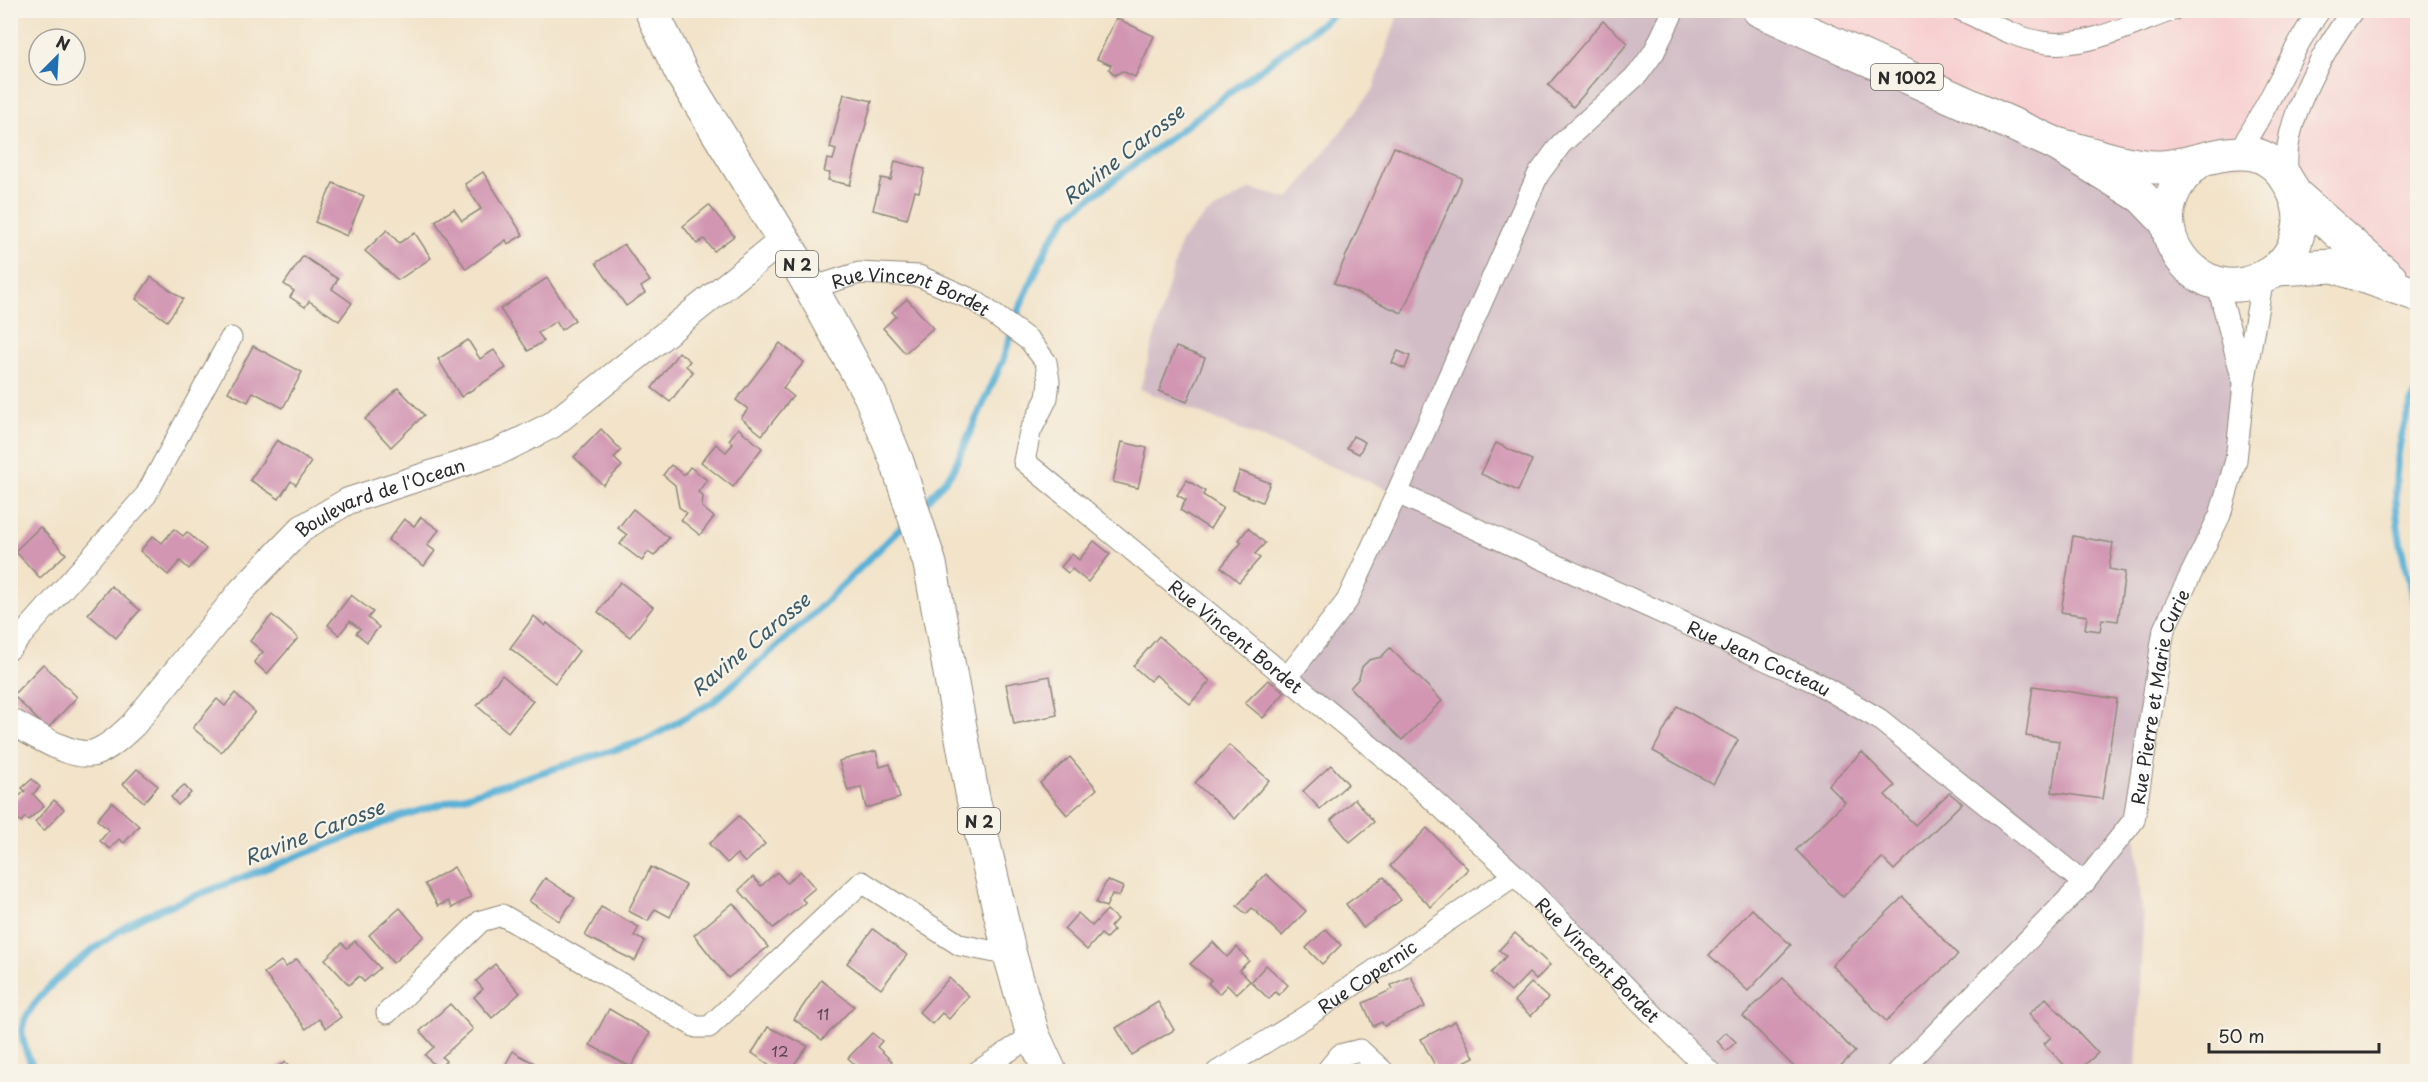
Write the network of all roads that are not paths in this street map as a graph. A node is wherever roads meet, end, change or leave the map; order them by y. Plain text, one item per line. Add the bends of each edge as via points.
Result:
1 (651, 10) edge
2 (671, 10) edge
3 (1674, 10) edge
4 (1759, 10) edge
5 (1962, 10) edge
6 (2172, 10) edge
7 (2320, 10) edge
8 (2353, 10) edge
9 (682, 74) junction
10 (2056, 144) junction
11 (2238, 152) junction
12 (2201, 160) junction
13 (2291, 187) junction
14 (2167, 223) junction
15 (783, 240) junction
16 (2270, 273) junction
17 (2217, 282) junction
18 (811, 288) junction
19 (2408, 290) edge
20 (231, 338) dead end
21 (2244, 384) junction
22 (1397, 493) junction
23 (10, 649) edge
24 (1287, 676) junction
25 (10, 721) edge
26 (1515, 875) junction
27 (2084, 883) junction
28 (1010, 955) junction
29 (387, 1013) dead end
30 (1033, 1035) junction
31 (977, 1071) edge
32 (1050, 1071) edge
33 (1217, 1071) edge
34 (1326, 1071) edge
35 (1384, 1071) edge
36 (1710, 1071) edge
37 (1898, 1071) edge

1 - 9 main road, N 2
2 - 9 main road, N 2
3 - 22 street via 1654,52 1638,74 1561,144 1538,175
4 - 10 main road, N 1002
5 - 6 street via 2016,35 2047,43 2081,41
7 - 11 street via 2271,101
8 - 13 street via 2334,36 2296,113 2288,146
9 - 15 main road, N 2
10 - 12 main road, N 1002 via 2156,167
10 - 14 main road, N 1002 via 2142,197
11 - 12 main road via 2219,153
11 - 13 main road via 2265,159
12 - 14 main road via 2175,186 2168,204
13 - 16 main road via 2299,227 2288,257
13 - 19 main road
14 - 17 main road via 2170,239 2183,260 2201,276
15 - 18 main road, N 2
15 - 25 street, Boulevard de l'Ocean via 552,425 498,452 348,501 302,528 242,590 133,725 112,743 93,753 63,749
16 - 17 main road via 2248,283
16 - 19 main road via 2333,266
16 - 21 street, Rue Pierre et Marie Curie
17 - 21 street, Rue Pierre et Marie Curie
18 - 24 street, Rue Vincent Bordet via 859,273 919,276 975,301 1030,341 1046,362 1049,381 1047,398 1030,432 1024,461
18 - 28 main road, N 2 via 870,395 897,462 930,564 973,798
20 - 23 street via 146,495
21 - 27 street, Rue Pierre et Marie Curie via 2236,460 2220,515 2164,629 2134,820
22 - 24 street via 1347,601
22 - 27 street, Rue Jean Cocteau via 1817,683 1879,719
24 - 26 street, Rue Vincent Bordet via 1408,777
26 - 33 street, Rue Copernic via 1306,1017
26 - 36 street, Rue Vincent Bordet
27 - 37 street, Rue Pierre et Marie Curie
28 - 29 street via 960,945 862,882 709,1027 696,1027 502,915 481,921
28 - 30 main road, N 2
30 - 31 street
30 - 32 main road, N 2
34 - 35 street via 1340,1055 1360,1050

